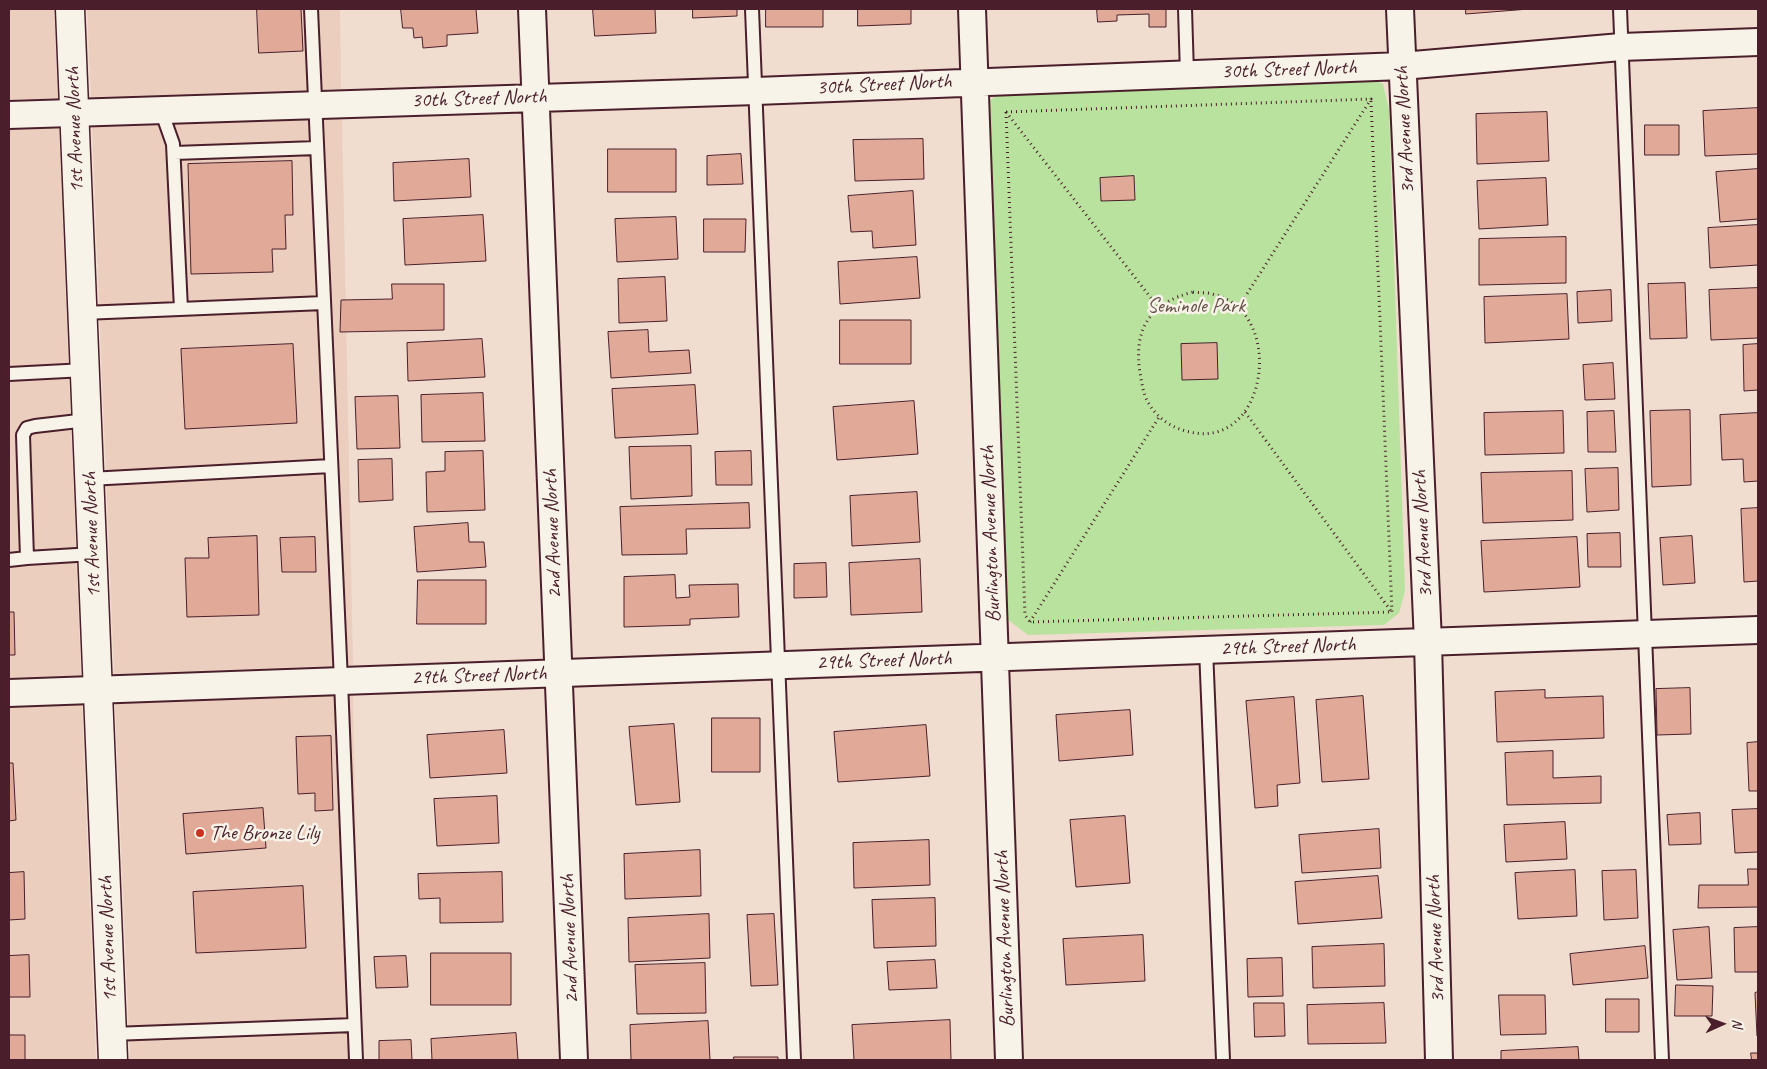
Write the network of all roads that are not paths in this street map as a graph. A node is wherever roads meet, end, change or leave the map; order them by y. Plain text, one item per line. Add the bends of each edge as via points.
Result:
1 (70, 9) edge
2 (311, 9) edge
3 (532, 9) edge
4 (752, 9) edge
5 (972, 9) edge
6 (1185, 9) edge
7 (1400, 9) edge
8 (1620, 9) edge
9 (1758, 42) edge
10 (1621, 47) junction
11 (1402, 66) junction
12 (1187, 74) junction
13 (974, 81) junction
14 (756, 91) junction
15 (535, 96) junction
16 (315, 105) junction
17 (161, 110) junction
18 (75, 113) junction
19 (9, 116) edge
20 (317, 148) junction
21 (174, 153) junction
22 (324, 303) junction
23 (181, 309) junction
24 (83, 313) junction
25 (85, 370) junction
26 (9, 374) edge
27 (87, 420) junction
28 (332, 466) junction
29 (90, 479) junction
30 (92, 554) junction
31 (27, 558) junction
32 (9, 560) edge
33 (1758, 630) edge
34 (1644, 634) junction
35 (1428, 642) junction
36 (1206, 650) junction
37 (996, 657) junction
38 (779, 665) junction
39 (559, 673) junction
40 (341, 680) junction
41 (98, 689) junction
42 (9, 692) edge
43 (354, 1025) junction
44 (113, 1047) edge
45 (356, 1060) edge
46 (574, 1060) edge
47 (794, 1060) edge
48 (1009, 1060) edge
49 (1223, 1060) edge
50 (1439, 1060) edge
51 (1662, 1060) edge

1 - 18 main road, 1st Avenue North
2 - 16 lane
3 - 15 street, 2nd Avenue North
4 - 14 lane
5 - 13 street, Burlington Avenue North
6 - 12 lane
7 - 11 street, 3rd Avenue North
8 - 10 lane
9 - 10 street, 30th Street North
10 - 11 street, 30th Street North
10 - 34 lane
11 - 12 street, 30th Street North
11 - 35 street, 3rd Avenue North
12 - 13 street, 30th Street North
13 - 14 street, 30th Street North
13 - 37 street, Burlington Avenue North
14 - 15 street, 30th Street North
14 - 38 lane
15 - 16 street, 30th Street North
15 - 39 street, 2nd Avenue North
16 - 17 street, 30th Street North
16 - 20 lane
17 - 18 street, 30th Street North
17 - 21 lane
18 - 19 street, 30th Street North
18 - 24 main road, 1st Avenue North
20 - 21 lane
20 - 22 lane
21 - 23 lane
22 - 23 lane
22 - 28 lane
23 - 24 lane
24 - 25 main road, 1st Avenue North
25 - 26 lane
25 - 27 main road, 1st Avenue North
27 - 29 main road, 1st Avenue North
27 - 31 lane via 34,426 27,428 23,435
28 - 29 lane
28 - 40 lane
29 - 30 main road, 1st Avenue North
30 - 31 lane
30 - 41 main road, 1st Avenue North
31 - 32 lane
33 - 34 street, 29th Street North
34 - 35 street, 29th Street North
34 - 51 lane
35 - 36 street, 29th Street North
35 - 50 street, 3rd Avenue North
36 - 37 street, 29th Street North
36 - 49 lane
37 - 38 street, 29th Street North
37 - 48 street, Burlington Avenue North
38 - 39 street, 29th Street North
38 - 47 lane
39 - 40 street, 29th Street North
39 - 46 street, 2nd Avenue North
40 - 41 street, 29th Street North
40 - 43 lane
41 - 42 street, 29th Street North
41 - 44 main road, 1st Avenue North
43 - 44 lane
43 - 45 lane

